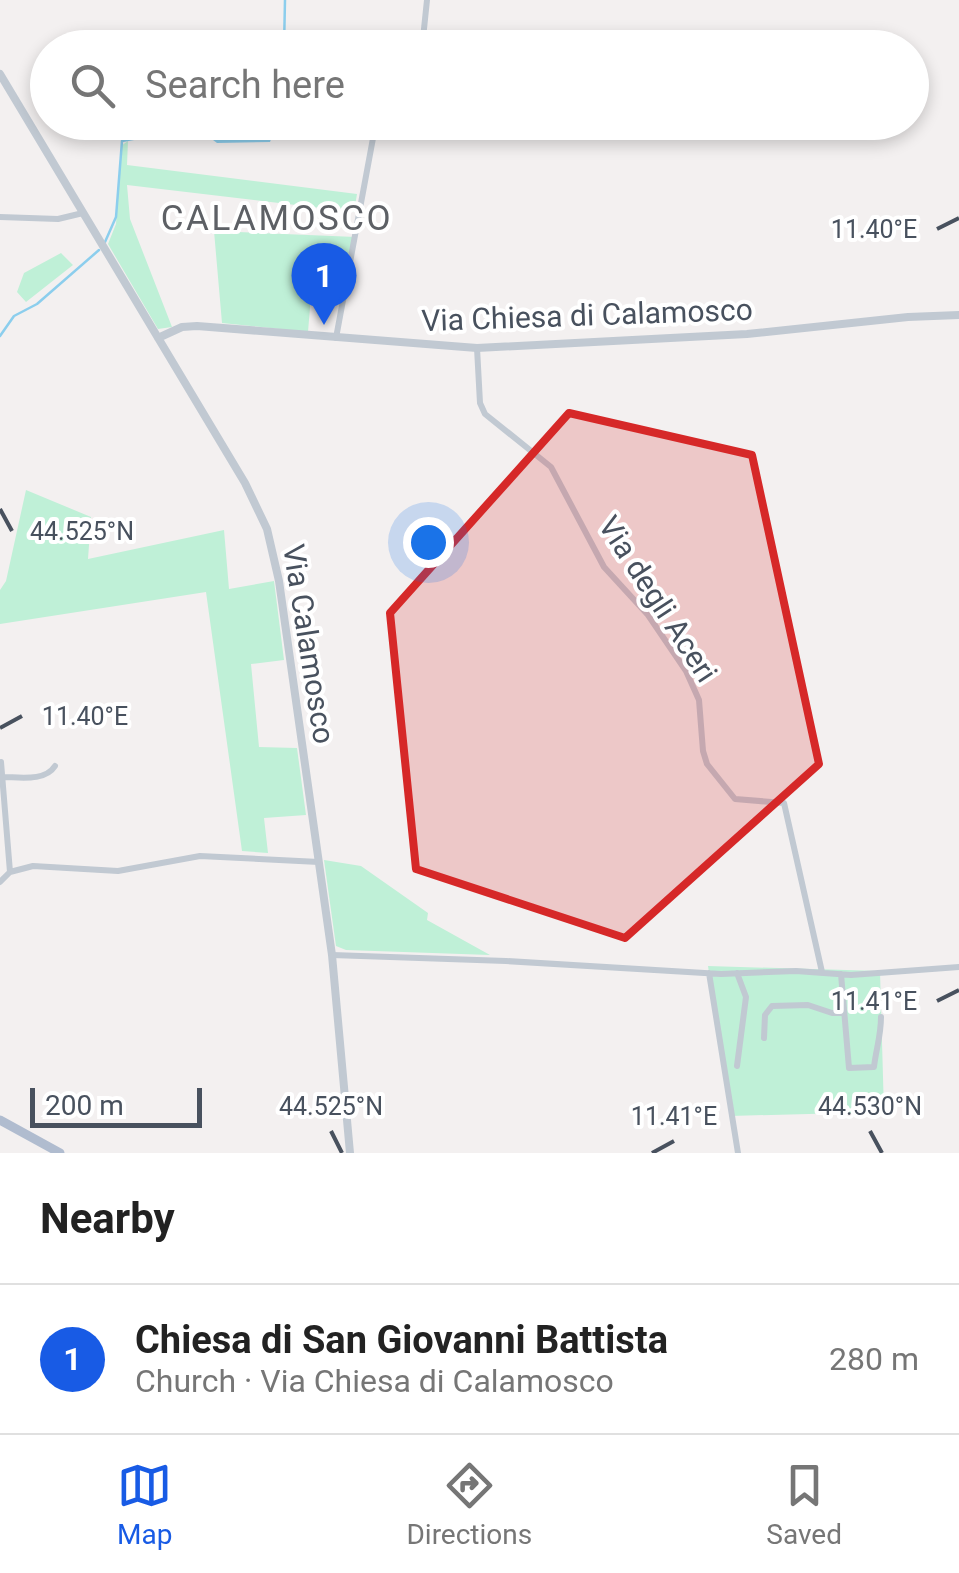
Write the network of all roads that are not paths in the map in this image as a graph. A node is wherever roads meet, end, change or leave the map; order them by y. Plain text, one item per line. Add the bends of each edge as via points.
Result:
1 (427, 0) edge
2 (424, 30) edge
3 (0, 74) edge
4 (30, 124) edge
5 (39, 140) edge
6 (373, 140) edge
7 (83, 213) junction
8 (0, 217) edge
9 (959, 315) edge
10 (158, 338) junction
11 (336, 339) junction
12 (477, 348) junction
13 (1, 762) edge
14 (55, 766) dead end
15 (2, 777) edge
16 (319, 862) junction
17 (10, 872) junction
18 (0, 882) edge
19 (332, 955) junction
20 (959, 968) edge
21 (822, 972) junction
22 (709, 973) junction
23 (737, 974) junction
24 (841, 974) junction
25 (843, 1013) junction
26 (881, 1018) dead end
27 (764, 1038) dead end
28 (738, 1066) dead end
29 (0, 1120) edge
30 (60, 1153) edge
31 (350, 1153) edge
32 (738, 1153) edge

1 - 2 street
3 - 4 street, Via Calamosco
5 - 7 street, Via Calamosco
6 - 11 street
7 - 8 street
7 - 10 street, Via Calamosco
9 - 12 street, Via Chiesa di Calamosco
10 - 11 street, Via Chiesa di Calamosco via 198,326
10 - 16 street, Via Calamosco via 268,529
11 - 12 street, Via Chiesa di Calamosco
12 - 21 street, Via degli Aceri via 482,409 551,467 604,567 648,615 694,685 702,751 715,776 735,799 784,802
13 - 15 street
14 - 15 street via 42,776
15 - 17 street
16 - 17 street via 200,856 118,871 33,866
16 - 19 street, Via Calamosco
17 - 18 street
19 - 22 street
19 - 31 street, Via Calamosco
20 - 24 street
21 - 23 street
21 - 24 street
22 - 23 street
22 - 32 street
23 - 28 street via 746,997
24 - 25 street
25 - 26 street via 848,1065 857,1069 874,1067
25 - 27 street via 772,1006 764,1015
29 - 30 main road

